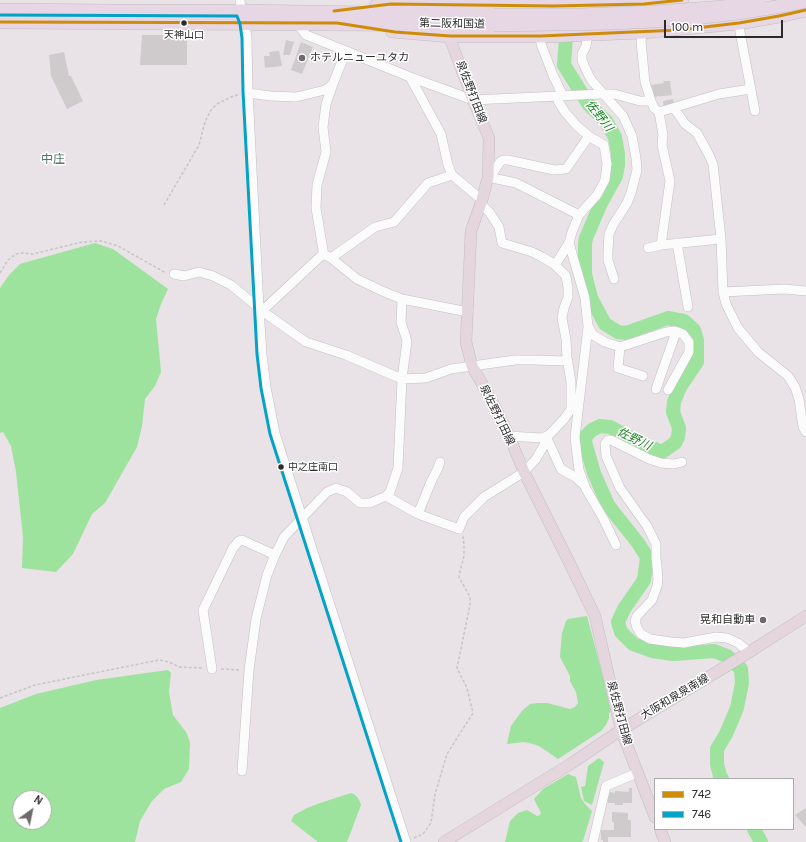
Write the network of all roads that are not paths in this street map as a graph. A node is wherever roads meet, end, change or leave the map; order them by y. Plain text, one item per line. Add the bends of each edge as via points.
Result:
1 (682, 0) edge
2 (736, 0) edge
3 (760, 0) edge
4 (806, 0) edge
5 (644, 2) edge
6 (373, 3) edge
7 (0, 10) edge
8 (806, 10) edge
9 (242, 11) edge
10 (439, 11) edge
11 (328, 12) junction
12 (494, 20) junction
13 (0, 22) edge
14 (297, 23) junction
15 (337, 23) junction
16 (739, 23) junction
17 (642, 32) junction
18 (584, 35) junction
19 (450, 36) junction
20 (545, 36) junction
21 (346, 51) junction
22 (410, 77) junction
23 (333, 84) junction
24 (751, 89) junction
25 (248, 92) junction
26 (602, 94) junction
27 (563, 96) junction
28 (473, 100) junction
29 (651, 101) junction
30 (674, 108) junction
31 (756, 111) dead end
32 (659, 112) junction
33 (589, 136) junction
34 (452, 174) junction
35 (488, 177) junction
36 (482, 202) junction
37 (579, 215) junction
38 (721, 239) junction
39 (677, 243) junction
40 (569, 244) junction
41 (660, 245) junction
42 (648, 248) dead end
43 (327, 256) junction
44 (555, 265) junction
45 (174, 274) road end
46 (614, 279) dead end
47 (806, 291) edge
48 (724, 292) junction
49 (402, 298) junction
50 (688, 307) dead end
51 (260, 310) junction
52 (468, 312) junction
53 (588, 326) junction
54 (676, 332) junction
55 (620, 347) junction
56 (568, 361) junction
57 (472, 366) junction
58 (663, 369) junction
59 (677, 374) junction
60 (643, 376) dead end
61 (402, 379) junction
62 (656, 390) dead end
63 (668, 390) dead end
64 (574, 410) junction
65 (806, 432) edge
66 (509, 436) junction
67 (547, 438) junction
68 (440, 462) dead end
69 (682, 462) dead end
70 (524, 472) junction
71 (584, 485) junction
72 (386, 496) junction
73 (418, 514) junction
74 (303, 517) junction
75 (616, 545) dead end
76 (275, 555) junction
77 (806, 616) edge
78 (746, 654) junction
79 (212, 669) road end
80 (621, 730) junction
81 (242, 771) dead end
82 (637, 773) junction
83 (654, 816) edge
84 (660, 830) edge
85 (405, 842) edge
86 (444, 842) edge
87 (593, 842) edge
88 (665, 842) edge

1 - 5 highway
2 - 16 street
3 - 12 highway, 第二阪和国道, bridge via 656,12
4 - 12 highway, 第二阪和国道, bridge via 686,20 615,23
5 - 10 highway
5 - 17 street
6 - 10 highway
6 - 11 highway
7 - 9 highway, 第二阪和国道
8 - 16 highway
9 - 11 highway, 第二阪和国道
9 - 13 highway, 第二阪和国道 via 23,27
9 - 14 highway, 第二阪和国道
9 - 25 street via 247,38
10 - 11 highway, 第二阪和国道
10 - 12 highway, 第二阪和国道
10 - 15 highway, 第二阪和国道
10 - 19 main road, 泉佐野打田線
14 - 15 highway, 第二阪和国道
14 - 21 street via 306,35
15 - 19 highway via 395,32
16 - 17 highway
16 - 24 street
17 - 18 highway
17 - 29 street via 646,82
18 - 20 highway
18 - 26 street via 586,46 582,60 589,76
19 - 20 highway
19 - 28 main road, 泉佐野打田線
20 - 27 street via 541,44
21 - 22 street
21 - 23 street
22 - 28 street
22 - 34 street via 441,134
23 - 25 street via 325,90 296,97
23 - 43 street via 326,104 323,127 326,152 317,185 316,208 323,250
24 - 30 street via 719,94
24 - 31 street
25 - 51 street
26 - 27 street
26 - 29 street
26 - 46 street via 623,116 632,136 636,158 631,193 609,234 608,260
27 - 28 street
27 - 33 street via 558,101 565,112
28 - 35 main road, 泉佐野打田線 via 489,138
29 - 32 street
30 - 32 street
30 - 38 street via 696,133 712,164
32 - 41 street via 662,145 670,181
33 - 35 street via 566,169 554,170 503,160
33 - 37 street via 604,145 607,164 605,180 597,195
34 - 36 street
34 - 43 street via 428,183 394,222 375,227
35 - 36 main road, 泉佐野打田線
35 - 37 street via 516,183
36 - 44 street via 499,227 502,243 532,252
36 - 52 main road, 泉佐野打田線 via 471,231
37 - 40 street
38 - 39 street
38 - 48 street
39 - 41 street
39 - 50 street
40 - 44 street
40 - 53 street via 585,298
41 - 42 street
43 - 49 street via 357,279
43 - 51 street
44 - 56 street via 566,276 568,288 562,318
45 - 51 street via 184,276 199,272 213,276 230,285
47 - 48 street via 784,289
48 - 65 street via 726,304 738,328 758,352 788,376 795,387
49 - 52 street
49 - 61 street via 401,322 406,341
51 - 61 street via 306,342 346,355
51 - 74 street via 264,374 275,433
52 - 57 main road, 泉佐野打田線 via 466,342
53 - 55 street via 593,336
53 - 64 street
54 - 55 street via 666,332
54 - 58 street
54 - 59 street via 683,334 689,342 689,352
55 - 60 street via 618,368
56 - 57 street via 515,360
56 - 64 street
57 - 61 street via 451,369 426,378
57 - 66 main road, 泉佐野打田線
58 - 59 street
58 - 62 street
59 - 63 street
61 - 72 street via 398,468 390,492
64 - 67 street
64 - 71 street via 579,470
66 - 67 street
66 - 70 main road, 泉佐野打田線
67 - 70 street via 536,459
67 - 71 street via 560,469
68 - 73 street
69 - 78 street via 661,463 611,440 605,444 606,456 620,488 647,526 656,544 657,586 652,600 637,616 637,628 650,639 672,642 727,638 738,643
70 - 73 street via 484,496 464,517 459,529
70 - 80 main road, 泉佐野打田線 via 595,616
71 - 75 street
72 - 73 street
72 - 74 street via 370,503 360,502 347,492 336,488 328,492
74 - 76 street via 284,537
74 - 85 street
76 - 79 street via 242,540 233,548 203,610
76 - 81 street via 256,619 249,670
77 - 78 main road, 大阪和泉泉南線
78 - 80 main road, 大阪和泉泉南線
80 - 82 main road, 泉佐野打田線
80 - 86 main road, 大阪和泉泉南線
82 - 83 main road, 泉佐野打田線
82 - 87 street via 606,786
84 - 88 main road

